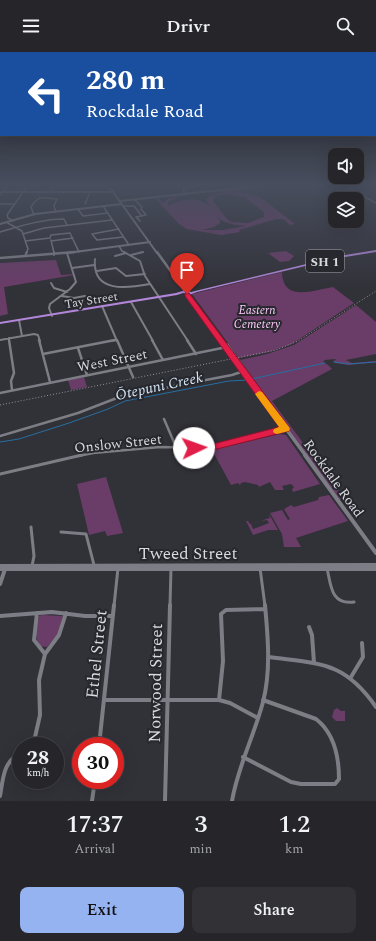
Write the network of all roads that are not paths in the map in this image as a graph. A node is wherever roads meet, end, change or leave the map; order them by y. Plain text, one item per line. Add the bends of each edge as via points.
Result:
1 (13, 220) edge
2 (51, 220) edge
3 (64, 220) edge
4 (112, 220) joint
5 (139, 220) edge
6 (6, 222) junction
7 (135, 222) joint
8 (87, 223) junction
9 (0, 224) edge
10 (67, 226) junction
11 (88, 226) dead end
12 (18, 228) junction
13 (119, 229) junction
14 (0, 232) edge
15 (23, 234) junction
16 (123, 236) junction
17 (50, 238) junction
18 (73, 238) junction
19 (26, 241) junction
20 (51, 241) junction
21 (149, 241) junction
22 (129, 244) junction
23 (119, 246) junction
24 (376, 251) edge
25 (79, 252) junction
26 (143, 252) dead end
27 (67, 253) junction
28 (126, 253) junction
29 (54, 254) junction
30 (26, 255) junction
31 (131, 255) junction
32 (115, 256) dead end
33 (0, 257) edge
34 (95, 259) dead end
35 (94, 265) junction
36 (72, 268) junction
37 (97, 271) junction
38 (144, 274) junction
39 (51, 283) dead end
40 (150, 284) junction
41 (67, 292) junction
42 (188, 293) junction
43 (61, 296) junction
44 (85, 296) dead end
45 (160, 298) junction
46 (131, 302) junction
47 (102, 307) junction
48 (52, 316) junction
49 (19, 321) junction
50 (0, 324) edge
51 (22, 336) junction
52 (9, 338) junction
53 (0, 340) edge
54 (117, 340) junction
55 (78, 348) junction
56 (227, 348) junction
57 (43, 354) junction
58 (196, 354) junction
59 (163, 360) junction
60 (129, 367) junction
61 (244, 371) junction
62 (87, 375) junction
63 (133, 377) dead end
64 (50, 382) junction
65 (12, 390) junction
66 (0, 392) edge
67 (164, 420) dead end
68 (285, 429) junction
69 (0, 436) edge
70 (176, 447) junction
71 (0, 474) edge
72 (31, 527) dead end
73 (61, 532) dead end
74 (375, 552) edge
75 (376, 556) edge
76 (94, 565) junction
77 (376, 565) edge
78 (31, 567) junction
79 (118, 567) junction
80 (171, 567) junction
81 (260, 567) junction
82 (327, 567) junction
83 (2, 568) edge
84 (376, 569) edge
85 (0, 584) edge
86 (354, 602) dead end
87 (265, 609) junction
88 (37, 613) junction
89 (66, 614) junction
90 (0, 616) edge
91 (113, 616) junction
92 (309, 627) dead end
93 (362, 643) dead end
94 (44, 654) junction
95 (269, 657) junction
96 (314, 663) junction
97 (351, 677) junction
98 (104, 700) junction
99 (168, 700) junction
100 (219, 700) junction
101 (263, 700) junction
102 (376, 707) edge
103 (258, 718) junction
104 (35, 737) edge
105 (100, 737) edge
106 (243, 757) junction
107 (12, 758) edge
108 (94, 789) edge
109 (0, 796) edge
110 (92, 801) edge
111 (165, 801) edge
112 (232, 801) edge

1 - 6 street
2 - 12 street
3 - 10 street
4 - 8 street
4 - 13 street
5 - 7 street
6 - 9 street
6 - 12 street
7 - 21 street, Rockdale Road
8 - 10 street
8 - 11 street
10 - 15 street
12 - 14 street
12 - 15 street
13 - 16 street
13 - 16 street via 92,234 97,240
15 - 19 street
16 - 22 street
17 - 18 street via 51,235 68,233
17 - 19 street
17 - 20 street
18 - 20 street
18 - 25 street
19 - 30 street
20 - 29 street
21 - 22 street
21 - 42 street, Rockdale Road
22 - 23 street
23 - 25 street
23 - 28 street
24 - 42 highway, SH 1 via 339,257
25 - 27 street
26 - 31 street
27 - 29 street
27 - 36 street
28 - 31 street
28 - 32 street
29 - 30 street
30 - 33 street
31 - 38 street via 140,261
34 - 35 street
35 - 36 street
35 - 37 street
36 - 41 street via 76,282
37 - 38 street via 115,268 126,276
37 - 40 street via 102,282 110,287 124,288
38 - 40 street
39 - 41 street via 54,288
40 - 45 street
41 - 43 street
42 - 45 highway, Tay Street / SH 1
42 - 56 street, Rockdale Road
43 - 44 street
43 - 48 street via 50,304
45 - 46 highway, Tay Street / SH 1
45 - 58 street
46 - 47 highway, Tay Street / SH 1
46 - 59 street
47 - 48 highway, Tay Street / SH 1
47 - 54 street
48 - 49 highway, Tay Street / SH 1
49 - 50 highway, Tay Street / SH 1
49 - 51 street
51 - 52 street
51 - 57 street via 37,334
52 - 53 street
52 - 65 street via 14,373 11,381
54 - 55 street
54 - 60 street
55 - 57 street
55 - 62 street
56 - 58 street, West Street
56 - 61 street, Rockdale Road
57 - 64 street
58 - 59 street, West Street
59 - 60 street, West Street
60 - 62 street, West Street
60 - 63 street
61 - 68 street, Rockdale Road
61 - 69 street via 122,396 78,413
62 - 64 street, West Street
64 - 65 street, West Street
65 - 66 street, West Street
67 - 70 street
68 - 70 street, Onslow Street via 209,448
68 - 74 street, Rockdale Road
70 - 71 street, Onslow Street via 88,454
72 - 78 street via 34,556
73 - 76 street via 86,534
74 - 75 street, Rockdale Road
76 - 78 street, Tweed Street
76 - 79 street, Tweed Street
77 - 82 street, Tweed Street
78 - 79 street, Tweed Street
78 - 83 street, Tweed Street
79 - 80 street, Tweed Street
79 - 91 street, Ethel Street
80 - 81 street, Tweed Street
80 - 99 street, Norwood Street
81 - 82 street, Tweed Street
81 - 87 street
82 - 84 street, Tweed Street
82 - 86 street via 332,589 338,600 344,603
83 - 85 street
87 - 95 street
87 - 100 street via 226,610 221,614 223,661
88 - 89 street
88 - 90 street
88 - 94 street via 34,640
89 - 91 street
89 - 94 street via 59,635
91 - 98 street, Ethel Street
92 - 96 street
93 - 97 street via 362,657
94 - 104 street via 39,680 40,716
95 - 96 street
95 - 101 street
96 - 97 street via 335,668
97 - 102 street via 366,691
98 - 99 street
98 - 105 street, Ethel Street
99 - 100 street
99 - 111 street, Norwood Street
100 - 103 street
101 - 103 street
101 - 106 street via 323,723 332,736 339,779 335,784 291,782
103 - 106 street
106 - 112 street
107 - 109 street via 9,760
108 - 110 street

